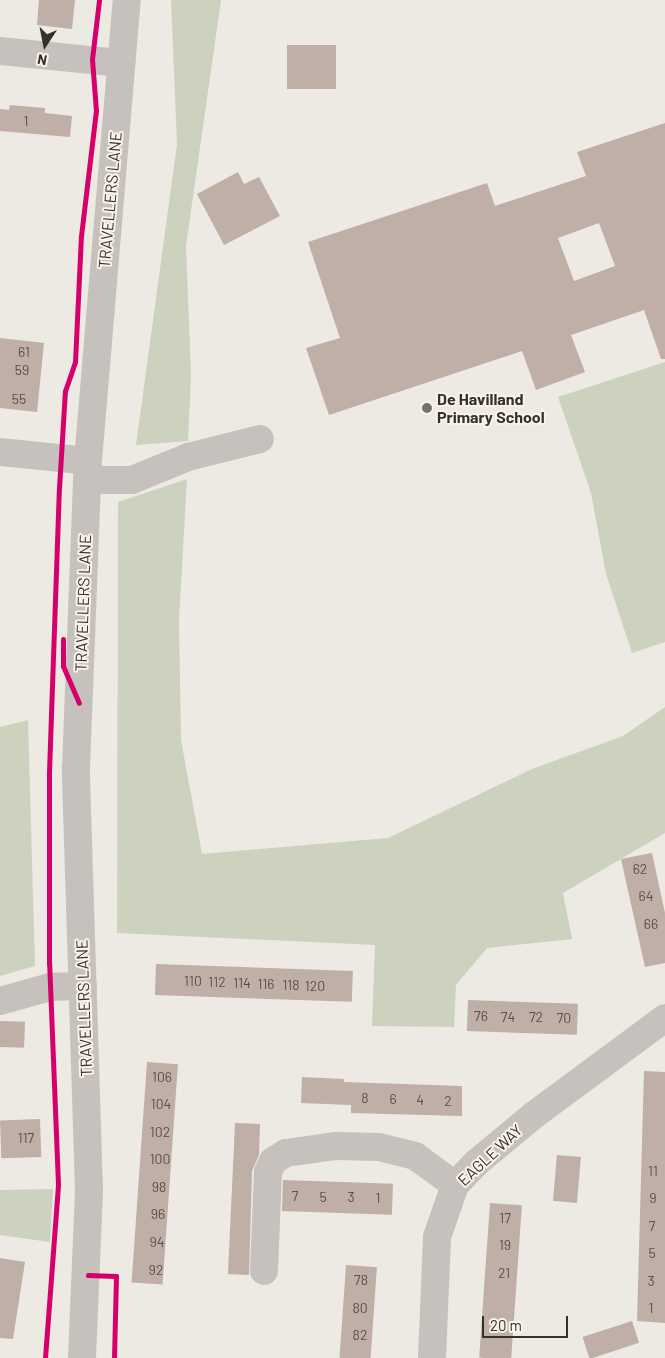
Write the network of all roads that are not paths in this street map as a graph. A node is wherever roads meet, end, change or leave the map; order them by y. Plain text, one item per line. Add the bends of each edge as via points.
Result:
1 (127, 0) edge
2 (0, 51) edge
3 (122, 63) junction
4 (260, 439) dead end
5 (0, 452) edge
6 (88, 471) junction
7 (84, 986) junction
8 (0, 1001) edge
9 (665, 1018) edge
10 (456, 1186) junction
11 (264, 1270) dead end
12 (82, 1358) edge
13 (432, 1358) edge

1 - 3 street, TRAVELLERS LANE
2 - 3 street
3 - 6 street, TRAVELLERS LANE
4 - 6 street via 188,457 132,480
5 - 6 street
6 - 7 street, TRAVELLERS LANE via 76,768
7 - 8 street via 50,987
7 - 12 street, TRAVELLERS LANE via 89,1251
9 - 10 street, EAGLE WAY via 534,1115 476,1163
10 - 11 street via 414,1156 379,1147 335,1146 286,1153 273,1161 268,1172
10 - 13 street, EAGLE WAY via 437,1237

